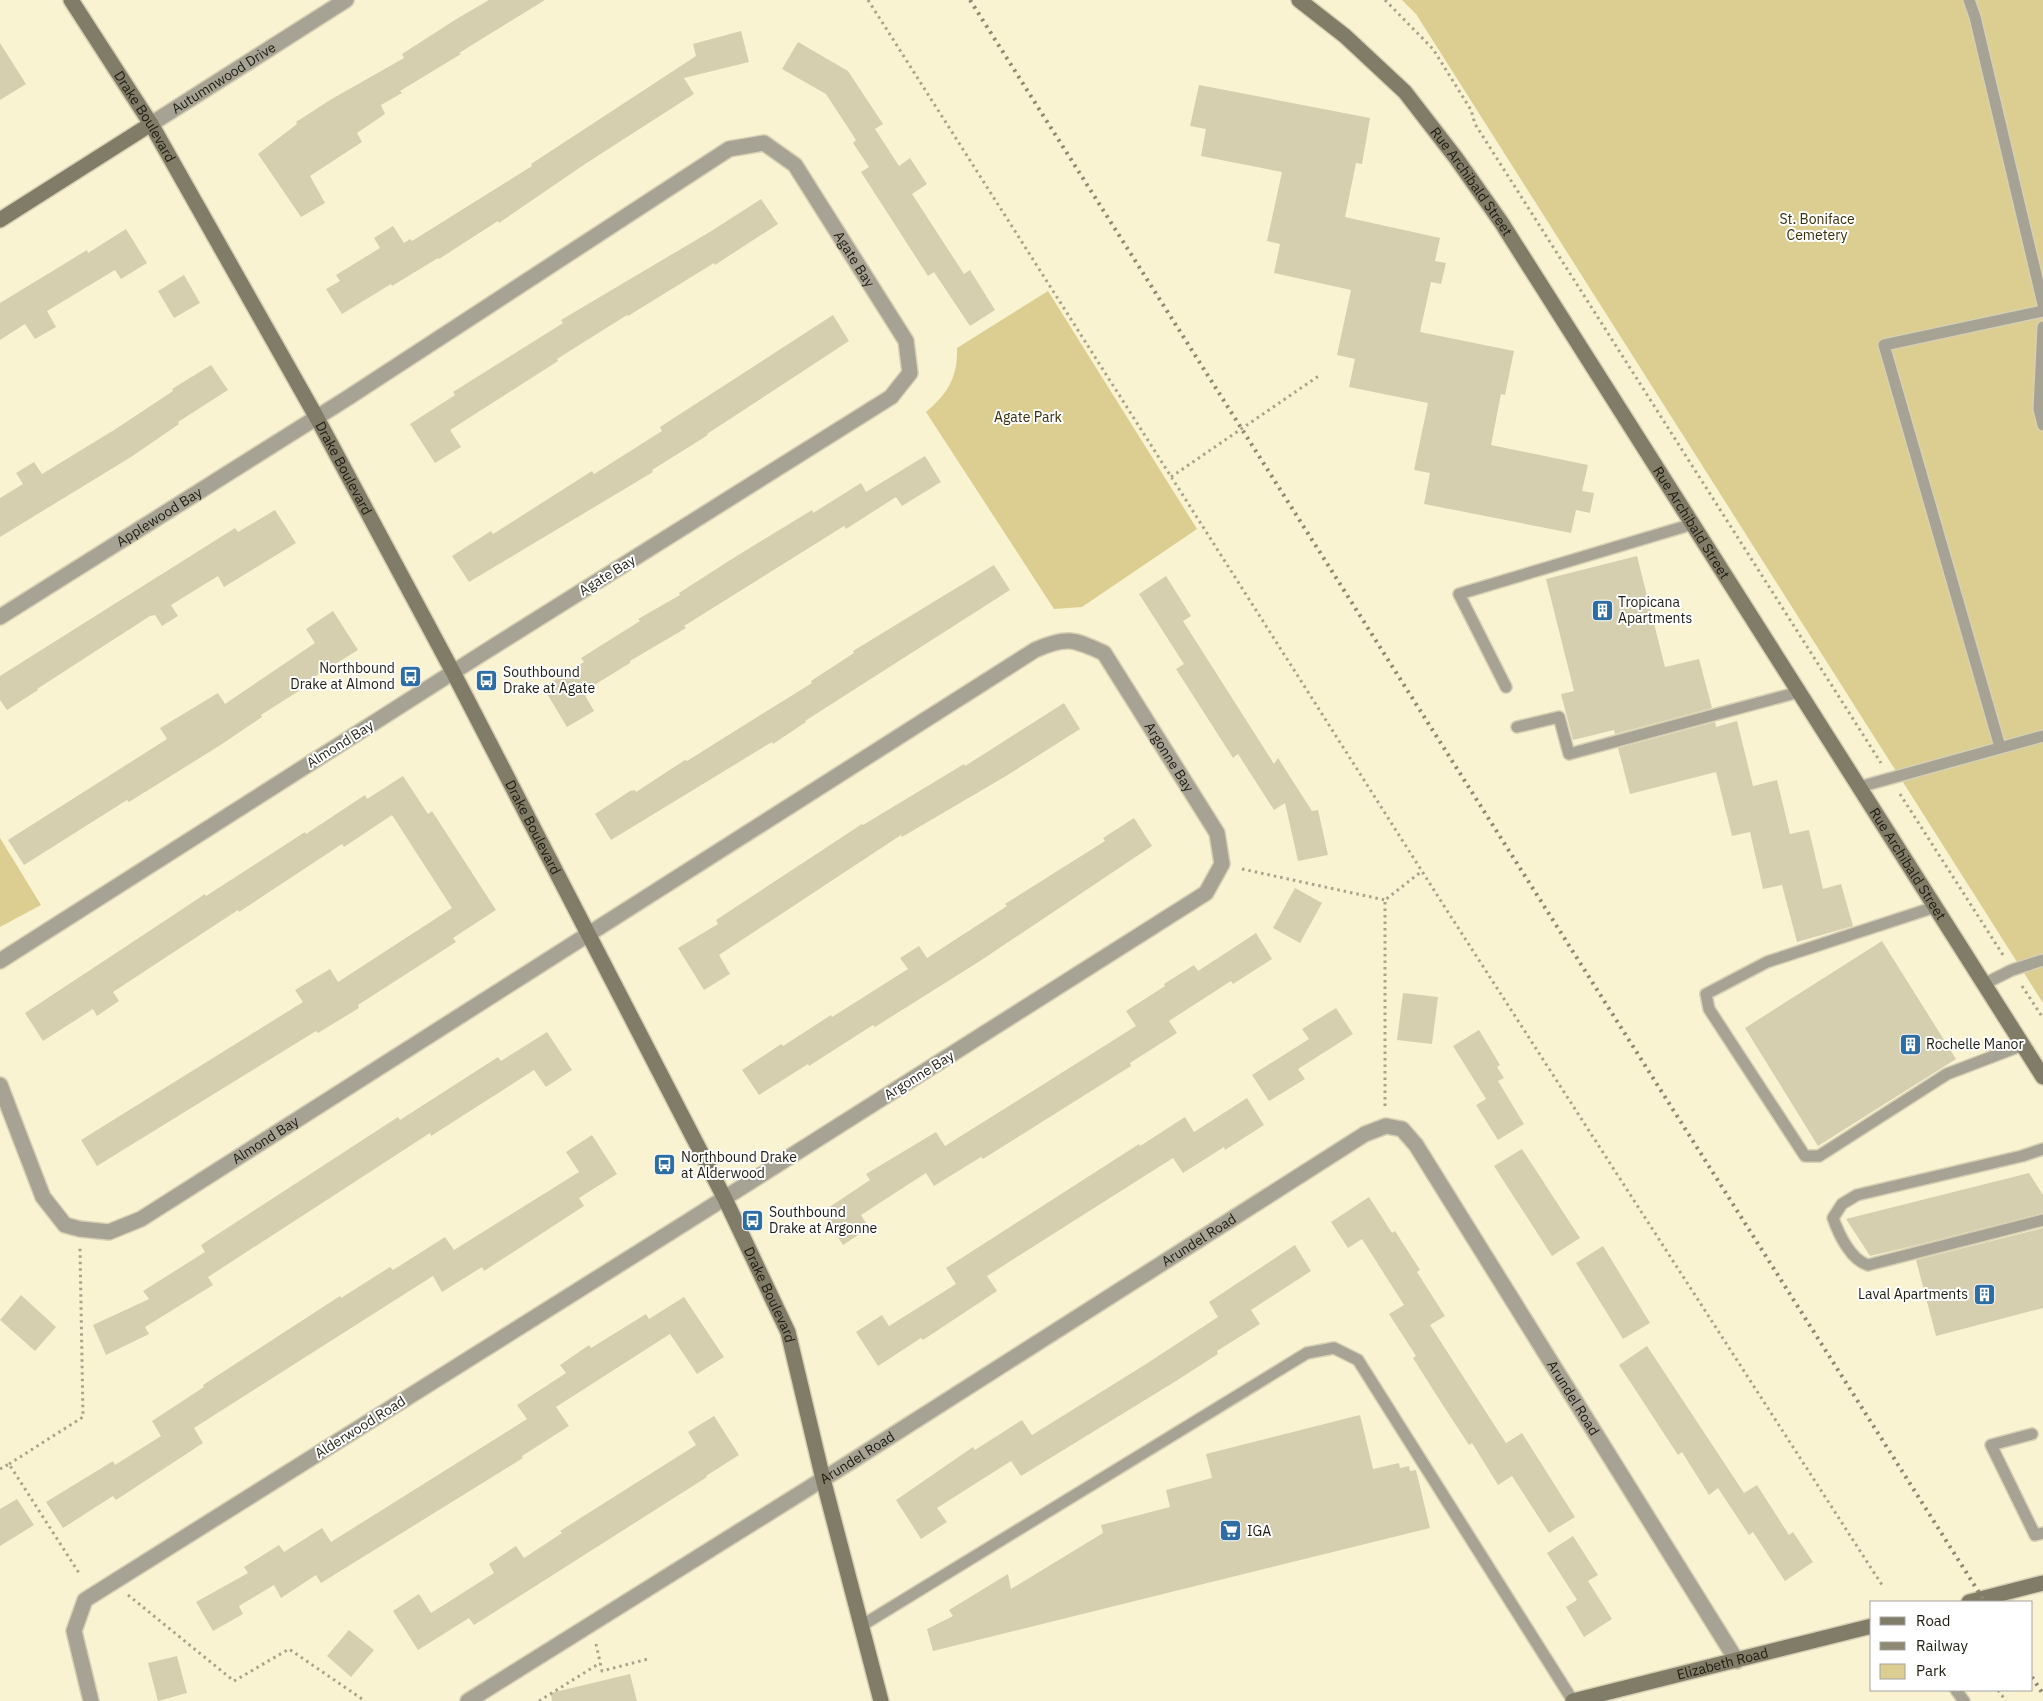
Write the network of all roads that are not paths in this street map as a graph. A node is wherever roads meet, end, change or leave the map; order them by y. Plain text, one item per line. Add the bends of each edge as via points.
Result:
1 (71, 0) edge
2 (346, 0) edge
3 (1299, 0) edge
4 (1969, 0) edge
5 (150, 124) junction
6 (0, 220) edge
7 (2043, 304) edge
8 (2043, 311) edge
9 (2043, 327) edge
10 (317, 418) junction
11 (2043, 425) edge
12 (1693, 524) junction
13 (0, 617) edge
14 (453, 672) junction
15 (1506, 687) dead end
16 (1799, 692) junction
17 (1517, 727) dead end
18 (2043, 736) edge
19 (2000, 746) junction
20 (1858, 787) junction
21 (1935, 907) junction
22 (588, 934) junction
23 (2043, 960) edge
24 (0, 961) edge
25 (1984, 984) junction
26 (2023, 1045) junction
27 (2043, 1077) edge
28 (0, 1085) edge
29 (2043, 1149) edge
30 (724, 1199) junction
31 (2043, 1220) edge
32 (2032, 1434) dead end
33 (823, 1479) junction
34 (2043, 1534) edge
35 (2043, 1583) edge
36 (1972, 1601) edge
37 (861, 1626) junction
38 (1870, 1627) edge
39 (1737, 1660) junction
40 (91, 1701) edge
41 (468, 1701) edge
42 (881, 1701) edge
43 (1573, 1701) edge

1 - 5 street, Drake Boulevard
2 - 5 street, Autumnwood Drive
3 - 12 street, Rue Archibald Street via 1345,36 1405,92 1456,158 1501,222
4 - 7 lane
5 - 6 street, Autumnwood Drive
5 - 10 street, Drake Boulevard
8 - 19 lane via 1884,345
9 - 11 lane via 2039,409
10 - 13 street, Applewood Bay
10 - 14 street, Drake Boulevard
10 - 14 street, Agate Bay via 729,149 764,143 795,164 906,341 910,374 891,397
12 - 15 lane via 1459,594
12 - 16 street, Rue Archibald Street
14 - 22 street, Drake Boulevard
14 - 24 street, Almond Bay
16 - 17 lane via 1569,754 1559,717
16 - 20 street, Rue Archibald Street
18 - 19 lane
19 - 20 lane
20 - 21 street, Rue Archibald Street
21 - 25 street, Rue Archibald Street
21 - 26 lane via 1767,962 1706,994 1709,1009 1805,1156 1819,1156 1946,1074
22 - 28 street, Almond Bay via 141,1220 109,1232 65,1225 44,1196
22 - 30 street, Drake Boulevard
22 - 30 street, Argonne Bay via 1035,650 1056,641 1079,641 1104,654 1217,833 1222,864 1206,893
23 - 25 lane
25 - 26 street, Rue Archibald Street
26 - 27 street, Rue Archibald Street
29 - 31 lane via 1858,1195 1842,1204 1833,1218 1858,1262 1868,1265
30 - 33 street, Drake Boulevard via 788,1332
30 - 40 street, Alderwood Road via 85,1600 74,1631
32 - 34 lane via 1991,1445 2035,1535
33 - 37 street, Drake Boulevard
33 - 39 street, Arundel Road via 1365,1134 1386,1126 1402,1129 1416,1145
33 - 41 street, Arundel Road
35 - 36 street
37 - 42 street, Drake Boulevard
37 - 43 lane via 1307,1353 1334,1348 1358,1360
38 - 39 street, Elizabeth Road
39 - 43 street, Elizabeth Road

